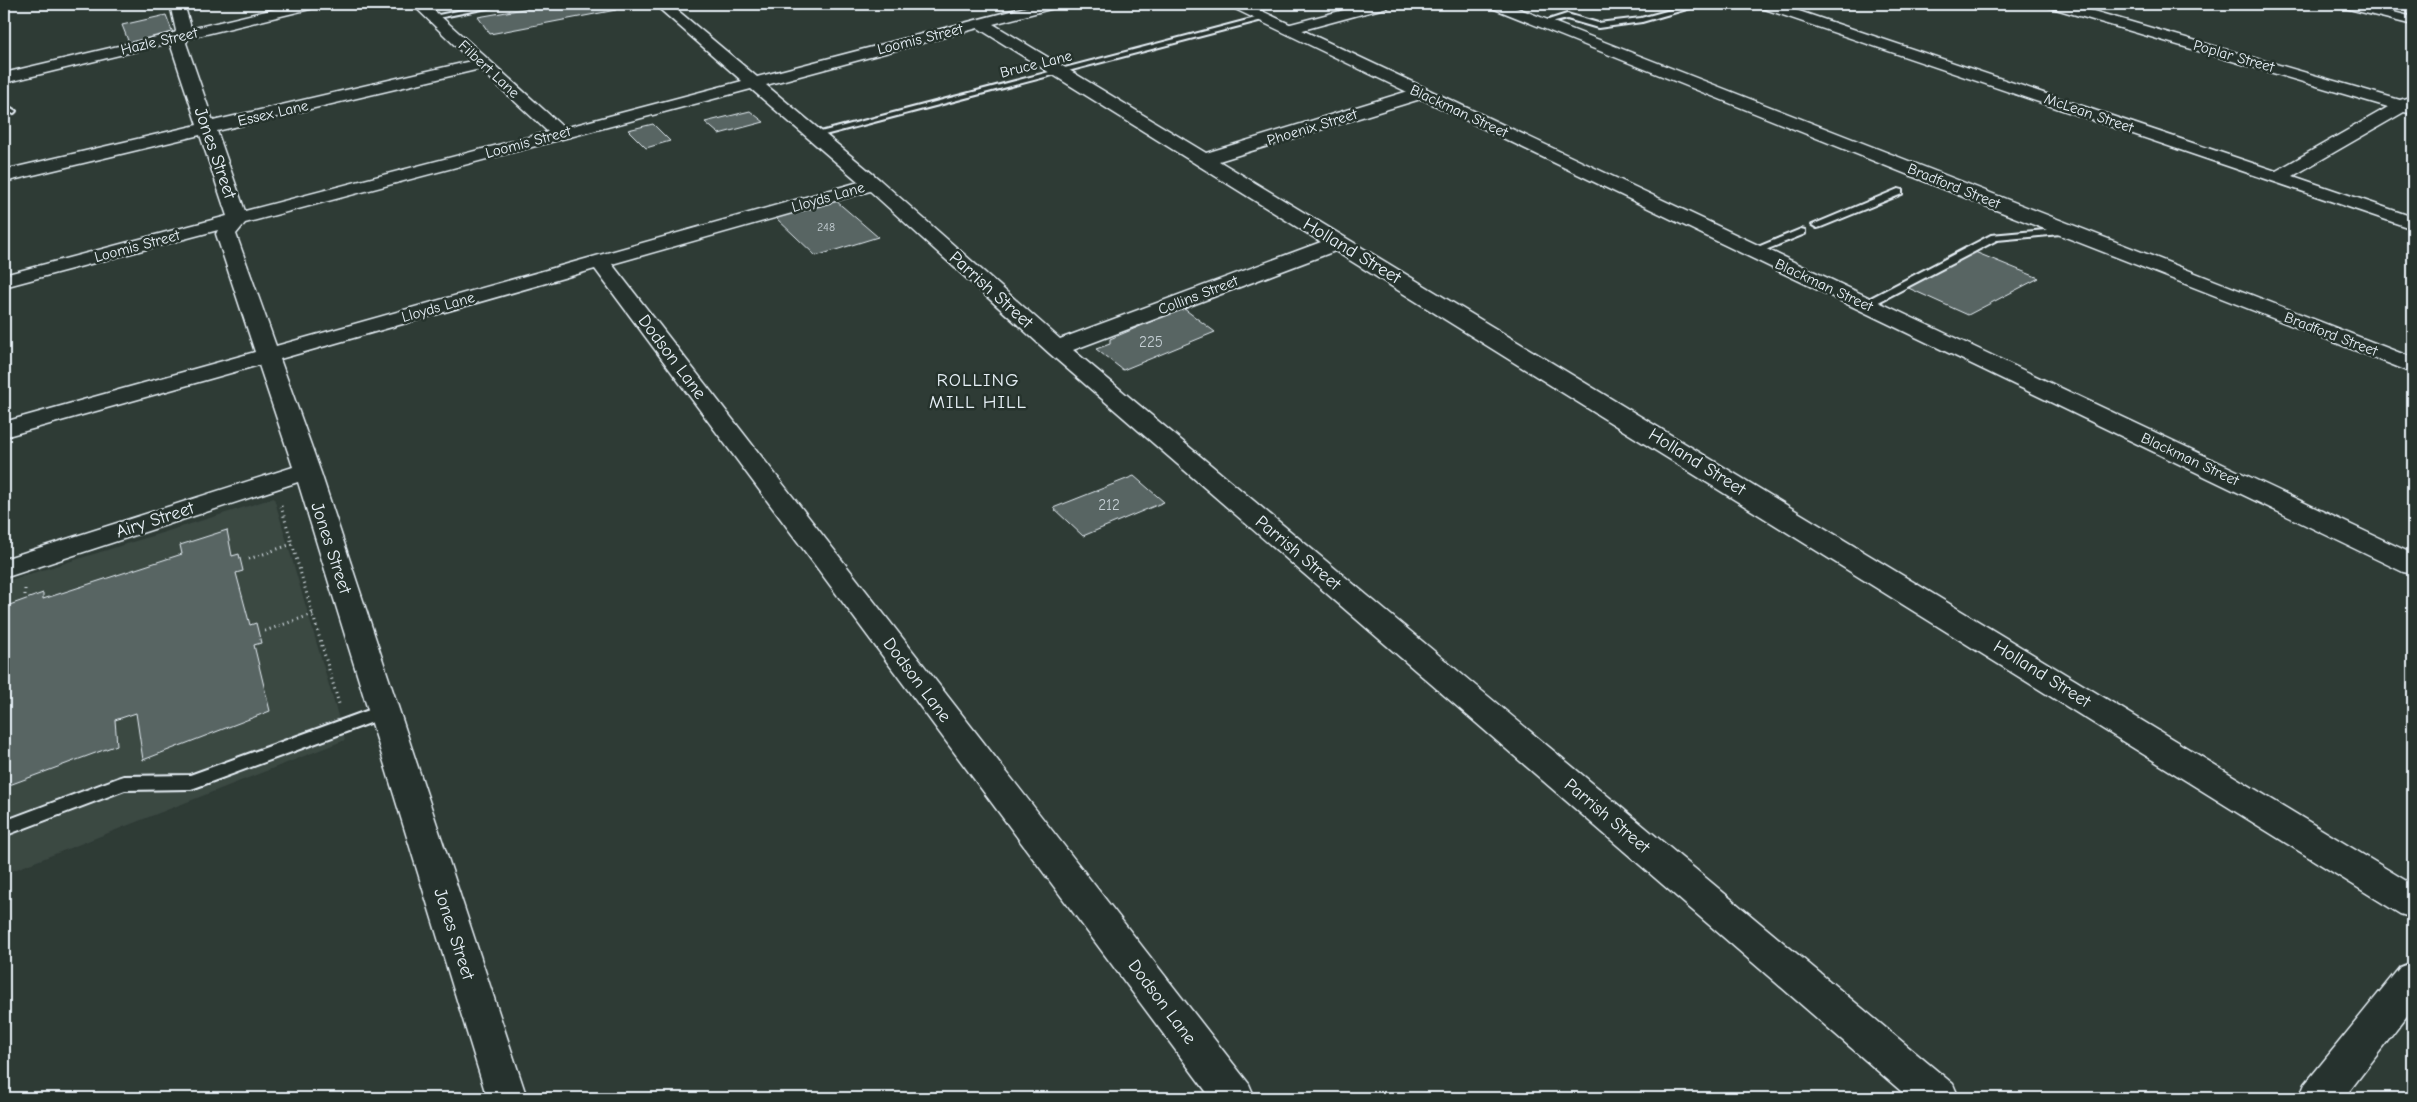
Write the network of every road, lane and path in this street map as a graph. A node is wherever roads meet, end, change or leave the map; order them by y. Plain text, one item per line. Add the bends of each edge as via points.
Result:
1 (176, 4) edge
2 (313, 4) edge
3 (419, 4) edge
4 (503, 4) edge
5 (661, 4) edge
6 (1053, 4) edge
7 (1236, 4) edge
8 (1383, 4) edge
9 (1495, 4) edge
10 (1700, 4) edge
11 (1764, 4) edge
12 (2054, 4) edge
13 (2346, 4) edge
14 (468, 7) edge
15 (433, 17) junction
16 (1266, 18) junction
17 (2413, 21) edge
18 (980, 23) junction
19 (1543, 23) junction
20 (1288, 29) junction
21 (180, 36) junction
22 (483, 64) junction
23 (1057, 72) junction
24 (4, 78) edge
25 (754, 82) junction
26 (1421, 93) junction
27 (2410, 105) edge
28 (206, 129) junction
29 (560, 134) junction
30 (814, 135) junction
31 (1203, 160) junction
32 (4, 176) edge
33 (2278, 177) junction
34 (873, 184) junction
35 (1898, 192) dead end
36 (238, 219) junction
37 (2413, 222) edge
38 (1817, 225) dead end
39 (2067, 231) junction
40 (1801, 232) dead end
41 (1339, 242) junction
42 (1754, 251) junction
43 (599, 261) junction
44 (4, 281) edge
45 (1865, 304) junction
46 (1056, 348) junction
47 (269, 355) junction
48 (2413, 366) edge
49 (4, 430) edge
50 (307, 471) junction
51 (280, 502) dead end
52 (292, 544) junction
53 (248, 560) dead end
54 (2413, 565) edge
55 (4, 568) edge
56 (312, 614) junction
57 (265, 631) dead end
58 (384, 711) junction
59 (345, 725) junction
60 (4, 828) edge
61 (2413, 903) edge
62 (2413, 979) edge
63 (507, 1098) edge
64 (1236, 1098) edge
65 (1940, 1098) edge
66 (2319, 1098) edge

1 - 21 street, Jones Street via 184,30
2 - 21 street, Hazle Street
3 - 15 street, Filbert Lane
4 - 14 lane
5 - 25 street, Parrish Street
6 - 18 street, Loomis Street
7 - 16 street, Blackman Street
8 - 20 street
9 - 19 street, Bradford Street
10 - 19 lane via 1642,20 1598,26 1567,16
11 - 33 street, McLean Street
12 - 27 street, Poplar Street
13 - 17 street
14 - 15 lane
15 - 22 street, Filbert Lane
16 - 20 street, Blackman Street
16 - 23 lane, Bruce Lane
18 - 23 street, Holland Street
18 - 25 street, Loomis Street
19 - 39 street, Bradford Street
20 - 26 street, Blackman Street
21 - 24 street, Hazle Street
21 - 28 street, Jones Street via 178,43
22 - 28 street, Essex Lane
22 - 29 street, Filbert Lane via 497,73
23 - 30 lane, Bruce Lane
23 - 31 street, Holland Street
25 - 29 street, Loomis Street
25 - 30 street, Parrish Street
26 - 31 street, Phoenix Street
26 - 42 street, Blackman Street
27 - 33 street
28 - 32 street, Essex Lane
28 - 36 street, Jones Street
29 - 36 street, Loomis Street
30 - 34 street, Parrish Street
31 - 41 street, Holland Street
33 - 37 street, McLean Street
34 - 43 street, Lloyds Lane
34 - 46 street, Parrish Street
35 - 38 lane
36 - 44 street, Loomis Street
36 - 47 street, Jones Street via 226,234
39 - 45 lane via 1995,237
39 - 48 street, Bradford Street
40 - 42 lane
41 - 46 street, Collins Street
41 - 61 street, Holland Street
42 - 45 street, Blackman Street
43 - 47 street, Lloyds Lane
43 - 64 street, Dodson Lane
45 - 54 street, Blackman Street
46 - 65 street, Parrish Street
47 - 49 street, Lloyds Lane
47 - 50 street, Jones Street
50 - 55 street, Airy Street
50 - 58 street, Jones Street
51 - 52 path
52 - 53 path
52 - 56 path
56 - 57 path
56 - 59 path
58 - 59 lane
58 - 63 street, Jones Street
59 - 60 lane via 191,782 124,783
62 - 66 street

